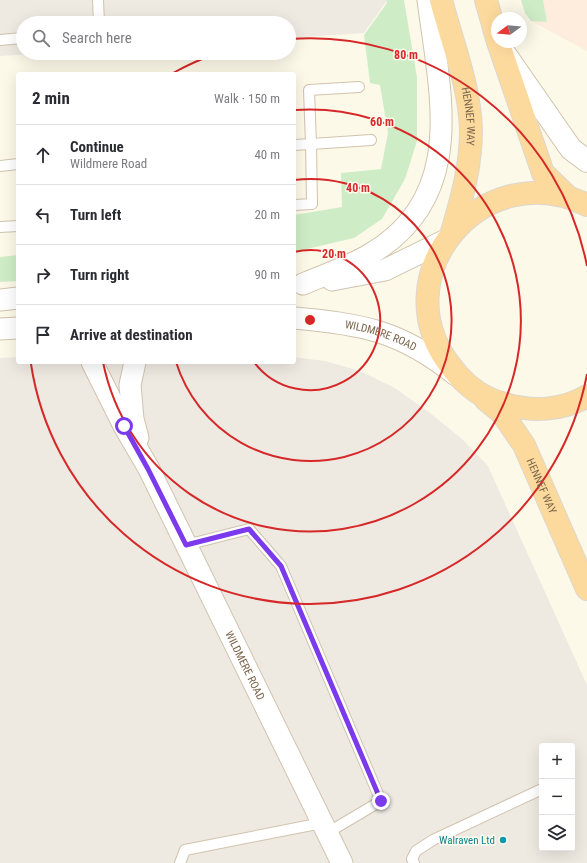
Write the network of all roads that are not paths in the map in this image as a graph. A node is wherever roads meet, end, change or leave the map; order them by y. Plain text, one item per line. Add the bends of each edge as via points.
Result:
1 (98, 0) edge
2 (428, 0) edge
3 (441, 0) edge
4 (486, 0) edge
5 (99, 16) edge
6 (491, 18) edge
7 (16, 39) edge
8 (0, 40) edge
9 (500, 48) edge
10 (502, 48) edge
11 (360, 87) dead end
12 (371, 140) dead end
13 (311, 144) junction
14 (296, 145) edge
15 (587, 161) edge
16 (16, 164) edge
17 (0, 166) edge
18 (577, 201) edge
19 (296, 205) edge
20 (16, 226) edge
21 (0, 227) edge
22 (449, 237) junction
23 (299, 283) edge
24 (16, 298) edge
25 (0, 300) edge
26 (296, 318) edge
27 (16, 328) edge
28 (0, 329) edge
29 (93, 364) edge
30 (134, 364) edge
31 (458, 376) junction
32 (479, 393) junction
33 (587, 396) edge
34 (148, 469) junction
35 (186, 545) junction
36 (587, 589) edge
37 (539, 790) edge
38 (324, 828) junction
39 (180, 863) edge
40 (342, 863) edge
41 (414, 863) edge

1 - 5 lane
2 - 23 street via 442,123 436,173 428,195 401,232 367,256
3 - 22 highway, HENNEF WAY via 462,77 471,129 466,180
4 - 6 highway
7 - 8 lane
9 - 18 highway via 543,173
10 - 15 street via 571,149
11 - 13 lane via 309,90
12 - 13 lane
13 - 14 lane
13 - 19 lane via 312,204
16 - 17 lane
18 - 22 highway via 547,193 525,193 504,197 472,213
20 - 21 lane
22 - 23 street via 385,270
22 - 31 highway via 436,259 430,279 428,300 430,321 436,341 445,360
24 - 25 street
26 - 31 street, WILDMERE ROAD via 375,330 418,348
27 - 28 street
29 - 34 street, WILDMERE ROAD
30 - 34 street, WILDMERE ROAD via 130,385 134,419
31 - 32 highway
32 - 33 highway via 518,408 539,410 560,407
32 - 36 highway, HENNEF WAY via 502,413 524,445
34 - 35 street, WILDMERE ROAD
35 - 38 street, WILDMERE ROAD
35 - 38 lane via 249,529 281,566 381,801
37 - 41 lane via 433,840 416,851 412,859
38 - 39 lane via 185,850
38 - 40 street, WILDMERE ROAD

